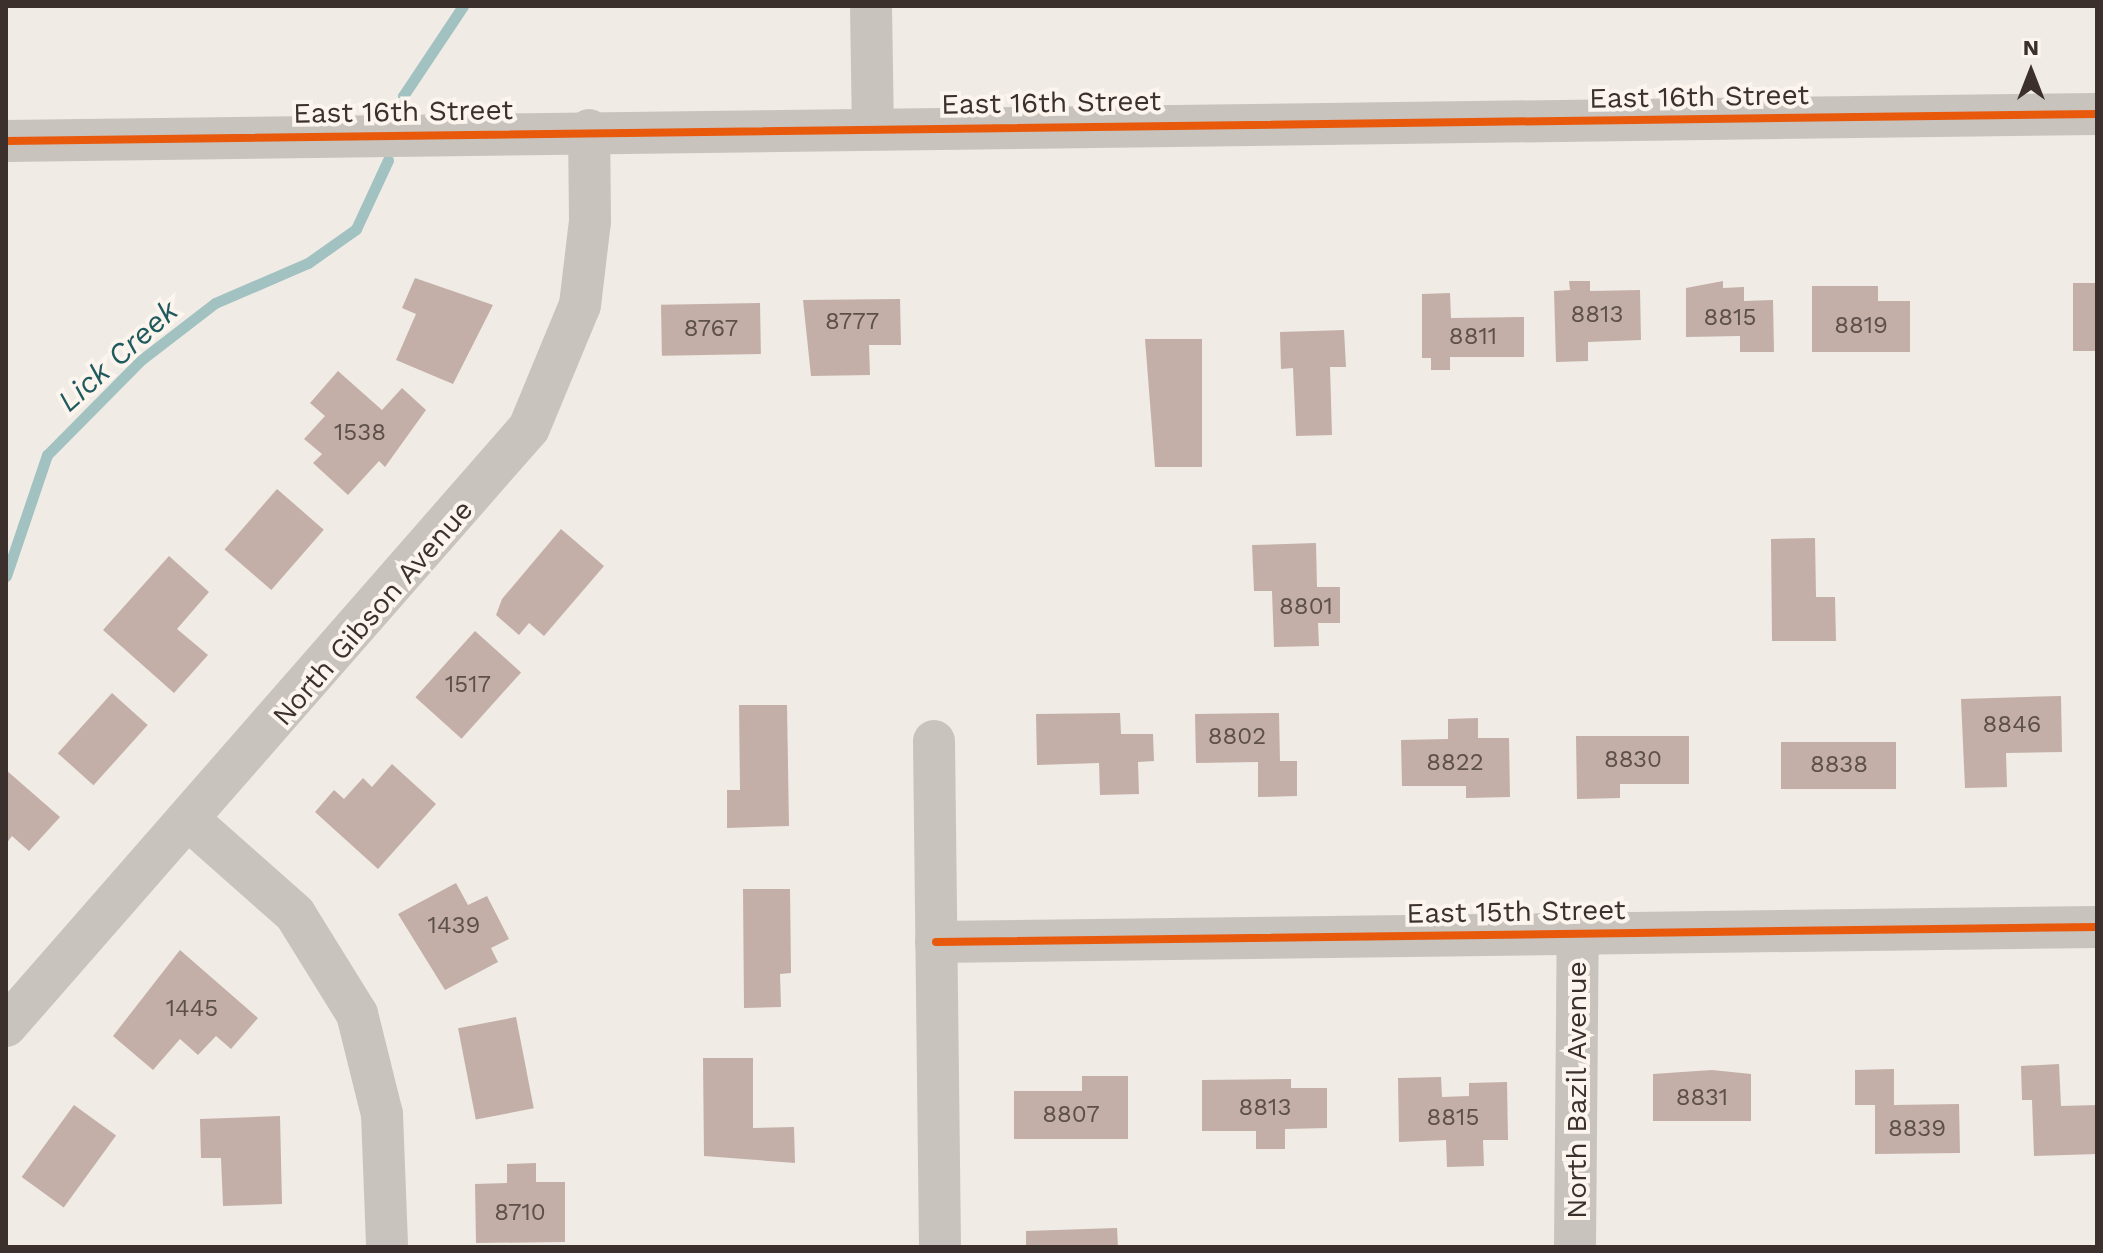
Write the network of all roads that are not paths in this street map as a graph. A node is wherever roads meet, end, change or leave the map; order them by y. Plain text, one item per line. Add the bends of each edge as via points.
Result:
1 (871, 6) edge
2 (2097, 114) edge
3 (873, 127) junction
4 (589, 130) junction
5 (6, 141) edge
6 (934, 741) dead end
7 (190, 821) junction
8 (2097, 927) edge
9 (1578, 933) junction
10 (936, 942) junction
11 (6, 1026) edge
12 (387, 1247) edge
13 (940, 1247) edge
14 (1575, 1247) edge

1 - 3 street
2 - 3 street, East 16th Street
3 - 4 street, East 16th Street
4 - 5 street, East 16th Street
4 - 7 street, North Gibson Avenue via 582,294 559,369 529,428
6 - 10 street
7 - 11 street, North Gibson Avenue
7 - 12 street via 295,914 357,1014 382,1114
8 - 9 street, East 15th Street
9 - 10 street, East 15th Street
9 - 14 street, North Bazil Avenue
10 - 13 street

